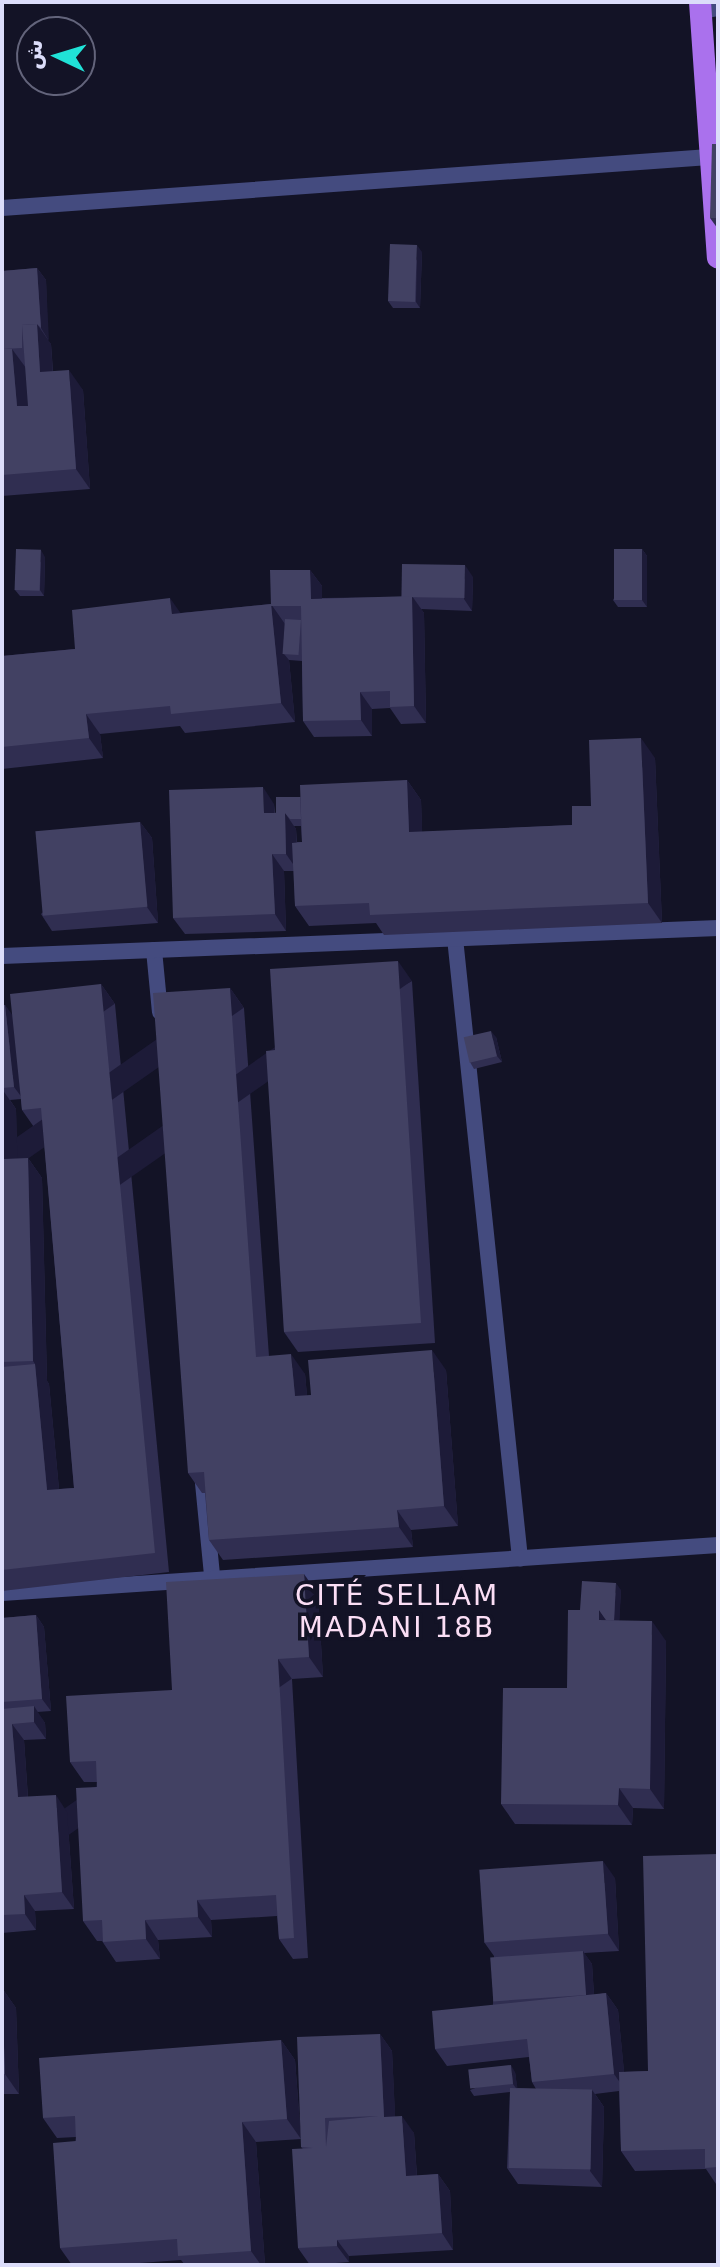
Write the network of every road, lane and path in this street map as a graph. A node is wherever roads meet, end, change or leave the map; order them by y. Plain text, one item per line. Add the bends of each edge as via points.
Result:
1 (706, 7) edge
2 (709, 157) junction
3 (2, 208) edge
4 (718, 257) edge
5 (718, 928) edge
6 (455, 938) junction
7 (154, 950) junction
8 (2, 956) edge
9 (162, 1028) edge
10 (200, 1450) edge
11 (718, 1545) edge
12 (520, 1559) junction
13 (212, 1575) junction
14 (2, 1593) edge

1 - 2 main road
2 - 3 street
2 - 4 main road
5 - 6 street
6 - 7 street
6 - 12 street
7 - 8 street
7 - 9 street
10 - 13 street
11 - 12 street
12 - 13 street
13 - 14 street

